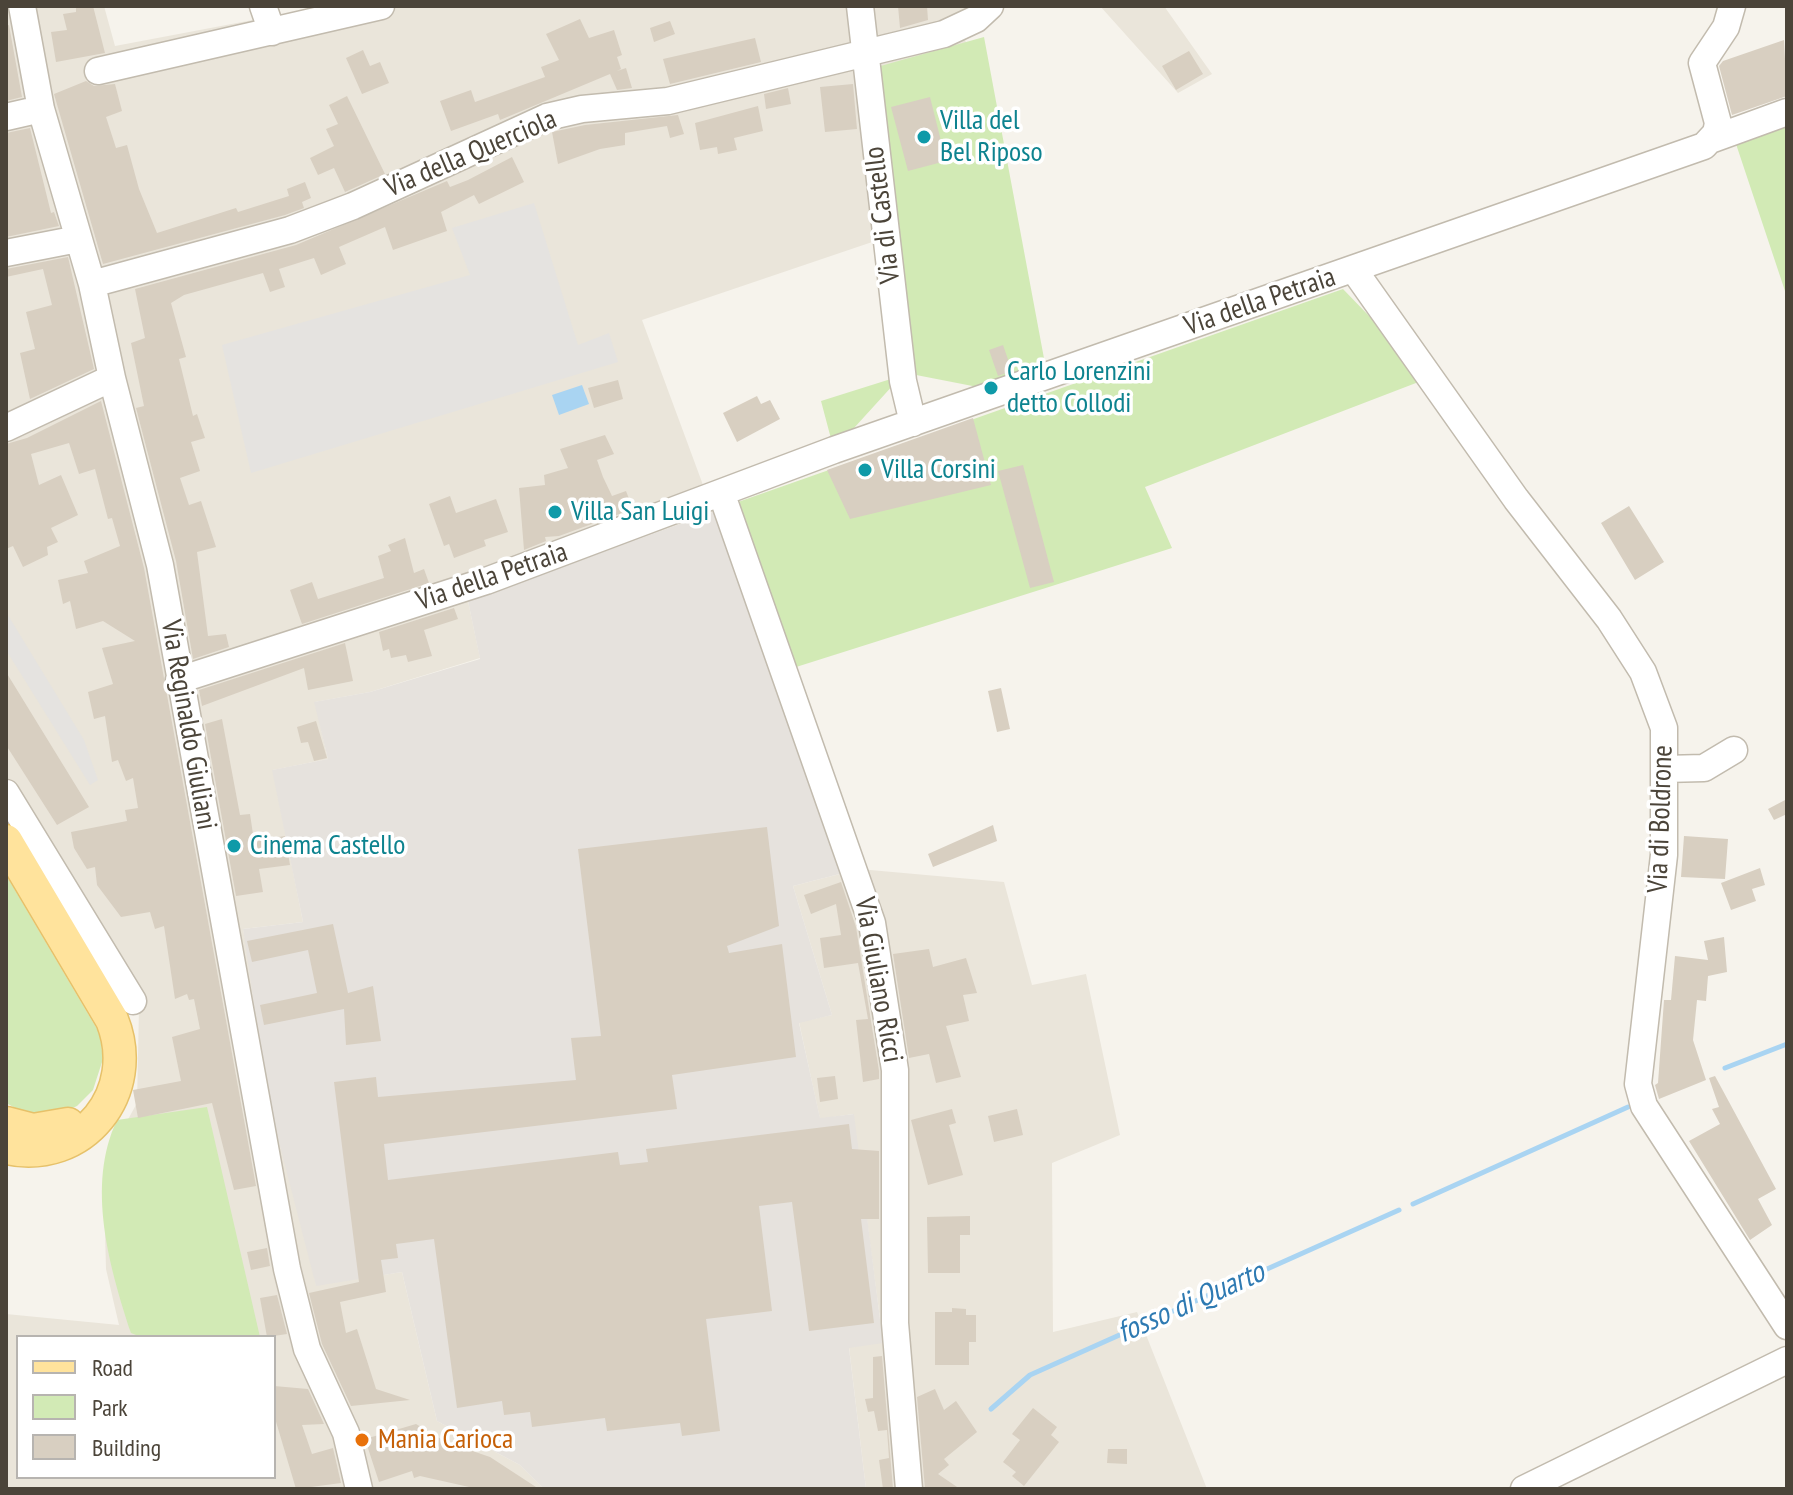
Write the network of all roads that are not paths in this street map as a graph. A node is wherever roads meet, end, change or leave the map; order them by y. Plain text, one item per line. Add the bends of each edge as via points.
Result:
1 (22, 6) edge
2 (263, 6) edge
3 (381, 6) edge
4 (860, 6) edge
5 (990, 6) edge
6 (1732, 6) edge
7 (272, 32) junction
8 (864, 51) junction
9 (98, 71) dead end
10 (41, 109) junction
11 (1787, 112) edge
12 (6, 117) edge
13 (1713, 121) junction
14 (78, 239) junction
15 (6, 253) edge
16 (1354, 270) junction
17 (92, 284) junction
18 (112, 378) junction
19 (913, 423) junction
20 (6, 427) edge
21 (722, 495) junction
22 (179, 680) junction
23 (1734, 750) dead end
24 (1664, 769) junction
25 (6, 793) edge
26 (11, 853) edge
27 (133, 1001) dead end
28 (116, 1084) junction
29 (6, 1123) edge
30 (6, 1148) edge
31 (1787, 1326) edge
32 (1787, 1360) edge
33 (359, 1489) edge
34 (909, 1489) edge
35 (1524, 1489) edge

1 - 10 street, Via Reginaldo Giuliani
2 - 7 street
3 - 7 street
4 - 8 street, Via di Castello
5 - 8 street, Via della Querciola via 944,34
6 - 13 street via 1726,27 1702,63
7 - 9 street
8 - 17 street, Via della Querciola via 668,101 547,117 290,230
8 - 19 street, Via di Castello via 903,381
10 - 12 street
10 - 14 street, Via Reginaldo Giuliani
11 - 13 street, Via della Petraia
13 - 16 street, Via della Petraia via 1695,150
14 - 15 street
14 - 17 street, Via Reginaldo Giuliani
16 - 19 street, Via della Petraia
16 - 24 street, Via di Boldrone via 1643,672 1664,728
17 - 18 street, Via Reginaldo Giuliani
18 - 20 street
18 - 22 street, Via Reginaldo Giuliani via 160,565
19 - 21 street, Via della Petraia
21 - 22 street, Via della Petraia via 486,581
21 - 34 street, Via Giuliano Ricci via 872,923 895,1070 895,1323
22 - 33 street, Via Reginaldo Giuliani via 287,1269 307,1349 346,1433
23 - 24 street via 1704,768
24 - 31 street, Via di Boldrone via 1664,855 1638,1084 1644,1106
25 - 27 street
26 - 28 main road via 112,1020 120,1051
28 - 29 main road via 88,1113 65,1125 33,1130
28 - 30 main road via 109,1107 87,1132 39,1151
32 - 35 street

